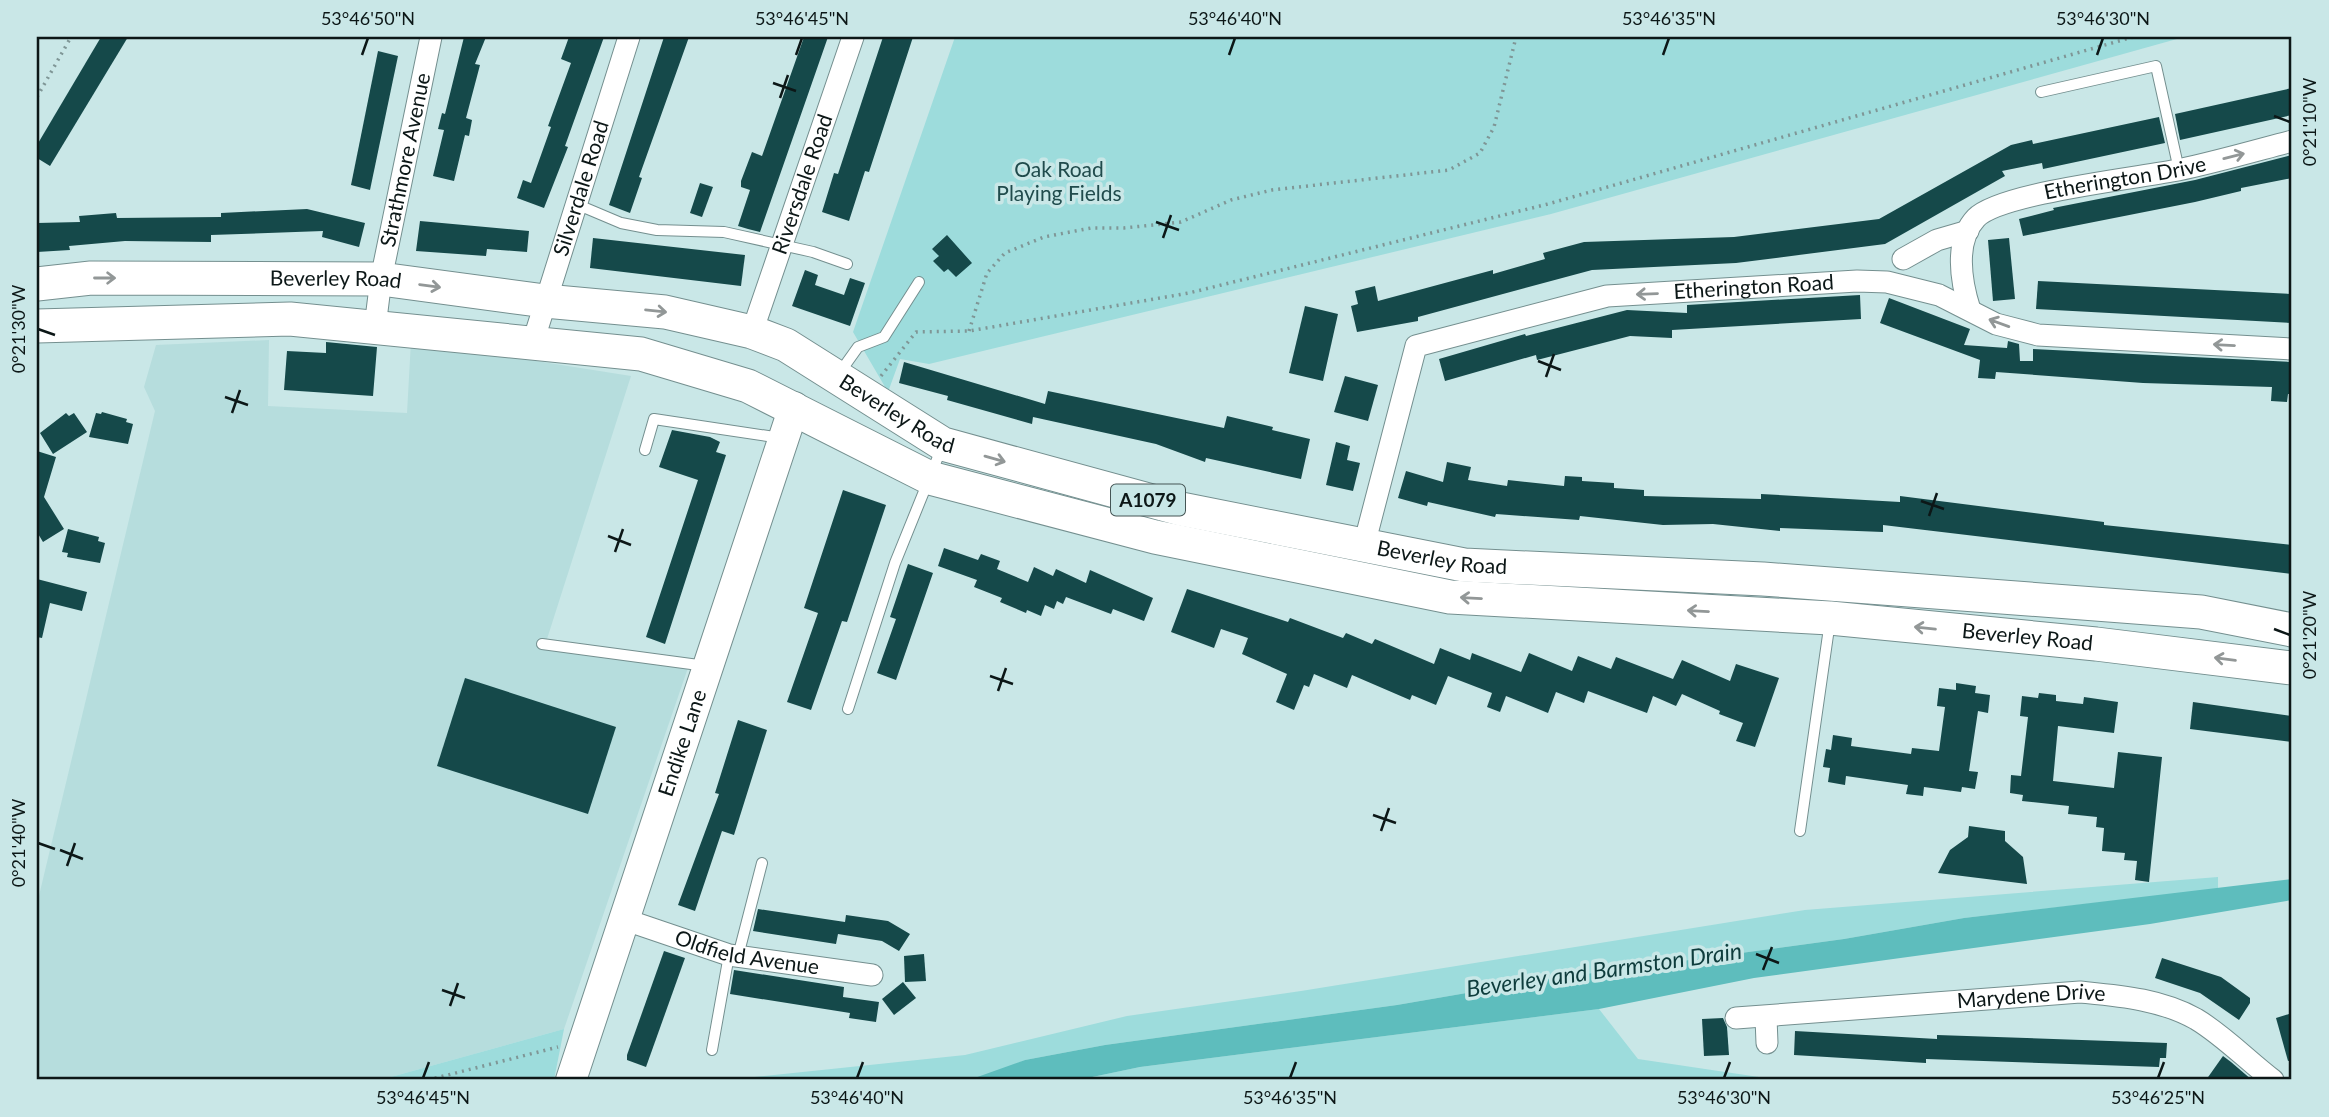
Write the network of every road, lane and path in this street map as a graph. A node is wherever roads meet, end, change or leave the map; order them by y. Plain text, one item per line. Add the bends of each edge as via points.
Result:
1 (71, 37) edge
2 (432, 37) edge
3 (629, 37) edge
4 (853, 37) edge
5 (1516, 37) edge
6 (2133, 37) edge
7 (2041, 92) dead end
8 (37, 97) edge
9 (2292, 141) edge
10 (2179, 170) junction
11 (576, 204) junction
12 (1968, 231) junction
13 (782, 246) junction
14 (1903, 258) dead end
15 (847, 264) dead end
16 (1961, 265) junction
17 (165, 277) junction
18 (381, 279) junction
19 (919, 282) dead end
20 (37, 284) edge
21 (1939, 295) junction
22 (545, 302) junction
23 (1969, 310) junction
24 (698, 320) junction
25 (169, 322) junction
26 (37, 326) edge
27 (375, 327) junction
28 (969, 331) junction
29 (752, 332) junction
30 (533, 342) junction
31 (2292, 349) edge
32 (698, 371) junction
33 (844, 382) junction
34 (794, 407) junction
35 (784, 438) junction
36 (943, 444) junction
37 (645, 450) dead end
38 (930, 478) junction
39 (1085, 484) junction
40 (1076, 516) junction
41 (1287, 530) junction
42 (1364, 545) junction
43 (1434, 559) junction
44 (1281, 562) junction
45 (1763, 579) junction
46 (1429, 593) junction
47 (2100, 605) junction
48 (1760, 614) junction
49 (1830, 618) junction
50 (2292, 629) edge
51 (542, 644) dead end
52 (2096, 644) junction
53 (709, 666) junction
54 (2292, 668) edge
55 (848, 709) dead end
56 (1800, 831) dead end
57 (762, 863) dead end
58 (626, 920) junction
59 (733, 956) junction
60 (872, 975) dead end
61 (1736, 1018) dead end
62 (1766, 1018) junction
63 (584, 1041) junction
64 (1767, 1043) dead end
65 (712, 1050) dead end
66 (571, 1077) edge
67 (428, 1080) edge
68 (2273, 1080) edge

1 - 8 path
2 - 18 street, Strathmore Avenue
3 - 11 street, Silverdale Road
4 - 13 street, Riversdale Road
5 - 28 path via 1494,127 1480,153 1449,170 1272,190 1231,200 1181,222 1091,228 1044,237 1005,253 987,273
6 - 28 path via 1548,204 1189,293
7 - 10 lane via 2156,66
10 -> 9 street, Etherington Drive
10 - 12 street, Etherington Drive via 2022,197 1978,216
11 - 13 lane via 621,223 657,230 724,232
11 - 22 street, Silverdale Road
12 - 14 street, Etherington Drive via 1937,240
12 - 16 street
13 - 15 lane
13 - 29 street, Riversdale Road
16 - 21 street
16 - 23 street
17 - 18 main road, Beverley Road / A1079
20 -> 17 main road, Beverley Road / A1079
17 - 25 main road
18 -> 22 main road, Beverley Road / A1079
18 - 27 street, Strathmore Avenue
19 - 33 lane via 884,337 858,347
21 - 23 street, Etherington Road
21 -> 42 street, Etherington Road via 1887,282 1857,281 1607,296 1416,346
22 -> 24 main road, Beverley Road / A1079 via 665,312
22 - 30 street, Silverdale Road
31 -> 23 street, Etherington Road via 2038,335 1996,324
24 - 29 main road, Beverley Road / A1079
24 - 32 main road
25 - 26 main road, Beverley Road / A1079
25 - 27 main road, Beverley Road / A1079 via 290,319
27 - 30 main road, Beverley Road / A1079
28 - 33 path via 916,332 872,386
29 - 33 main road, Beverley Road / A1079 via 786,345
30 - 32 main road, Beverley Road / A1079 via 641,354
32 - 34 main road, Beverley Road / A1079 via 748,386
33 - 36 main road, Beverley Road / A1079
34 - 35 street, Endike Lane
34 - 38 main road, Beverley Road / A1079
35 - 37 lane via 654,419
35 - 53 street, Endike Lane
36 - 38 lane
36 -> 39 main road, Beverley Road / A1079
38 - 40 main road, Beverley Road / A1079
38 - 55 lane via 895,563
39 - 40 main road
39 - 41 main road, Beverley Road / A1079
40 - 44 main road, Beverley Road / A1079
41 - 42 main road, Beverley Road / A1079
41 - 44 main road
42 - 43 main road, Beverley Road / A1079
43 - 45 main road, Beverley Road / A1079 via 1464,565
43 - 46 main road
44 - 46 main road, Beverley Road / A1079
45 - 47 main road, Beverley Road / A1079
45 - 48 street
48 -> 46 main road, Beverley Road / A1079
47 - 50 main road, Beverley Road / A1079 via 2201,612
47 - 52 main road
48 - 49 main road, Beverley Road / A1079
52 -> 49 main road, Beverley Road / A1079
49 - 56 lane
51 - 53 lane
54 -> 52 main road, Beverley Road / A1079
53 - 58 street, Endike Lane
57 - 59 lane
58 - 59 street, Oldfield Avenue
58 - 63 street, Endike Lane
59 - 60 street, Oldfield Avenue
59 - 65 lane
61 - 62 street, Marydene Drive
62 - 64 street
62 - 68 street, Marydene Drive via 2080,992 2132,997 2197,1020
63 - 66 street, Endike Lane
63 - 67 path

